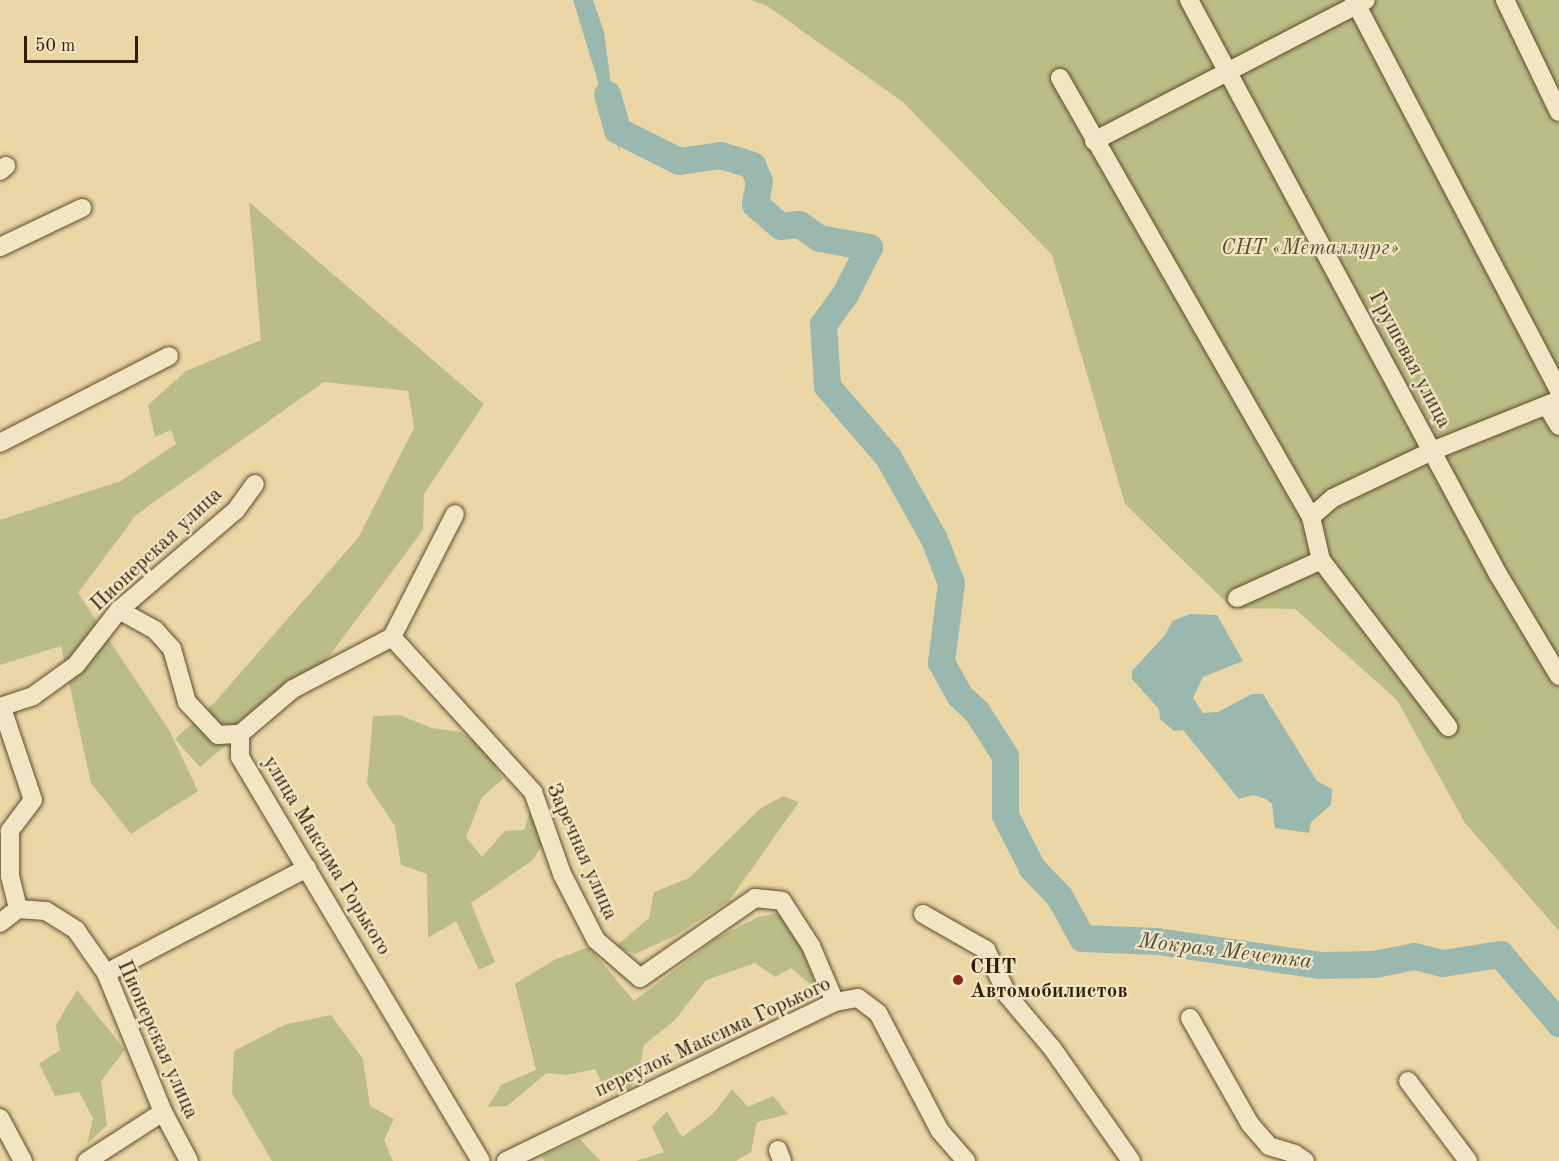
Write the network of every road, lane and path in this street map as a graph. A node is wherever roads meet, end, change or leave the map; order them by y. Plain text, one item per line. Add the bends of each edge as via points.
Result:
1 (1189, 0) edge
2 (1505, 0) edge
3 (1359, 2) edge
4 (1229, 72) junction
5 (1060, 78) dead end
6 (1559, 112) edge
7 (1094, 141) junction
8 (82, 208) dead end
9 (0, 247) edge
10 (169, 356) dead end
11 (1555, 399) edge
12 (1559, 426) edge
13 (0, 443) edge
14 (1432, 451) junction
15 (255, 484) dead end
16 (455, 514) dead end
17 (1311, 517) junction
18 (1321, 560) junction
19 (1237, 598) dead end
20 (119, 610) junction
21 (392, 637) junction
22 (1559, 676) edge
23 (1, 707) edge
24 (1448, 727) dead end
25 (240, 734) junction
26 (307, 868) junction
27 (18, 909) junction
28 (923, 915) dead end
29 (0, 923) edge
30 (106, 973) junction
31 (836, 1002) junction
32 (1190, 1018) dead end
33 (1408, 1081) dead end
34 (163, 1112) junction
35 (0, 1118) edge
36 (23, 1161) edge
37 (87, 1161) edge
38 (189, 1161) edge
39 (481, 1161) edge
40 (506, 1161) edge
41 (966, 1161) edge
42 (1131, 1161) edge
43 (1305, 1161) edge
44 (1468, 1161) edge

1 - 4 street, Грушевая улица
2 - 6 street
3 - 4 street
3 - 11 street
4 - 7 street
4 - 14 street, Грушевая улица
5 - 7 street
7 - 17 street
8 - 9 street
10 - 13 street
11 - 12 street
11 - 14 street
14 - 17 street via 1333,498
14 - 22 street, Грушевая улица
15 - 20 street, Пионерская улица via 236,510
16 - 21 street
17 - 18 street
18 - 19 street
18 - 24 street
20 - 23 street, Пионерская улица via 76,665 33,696
20 - 25 street via 155,630 172,649 188,702 218,735
21 - 25 street via 293,689
21 - 31 street, Заречная улица via 533,792 562,874 596,940 640,978 755,898 782,901 811,946
23 - 27 street, Пионерская улица via 33,800 10,831 10,876
25 - 26 street, улица Максима Горького via 240,757
26 - 30 street
26 - 39 street, улица Максима Горького
27 - 29 street
27 - 30 street, Пионерская улица via 46,911 76,930
28 - 42 street via 986,950 1008,996 1052,1048
30 - 34 street, Пионерская улица
31 - 40 street, переулок Максима Горького
31 - 41 street, переулок Максима Горького via 858,998 878,1013 940,1131
32 - 43 street via 1250,1124 1269,1146
33 - 44 street
34 - 37 street
34 - 38 street, Пионерская улица
35 - 36 street

